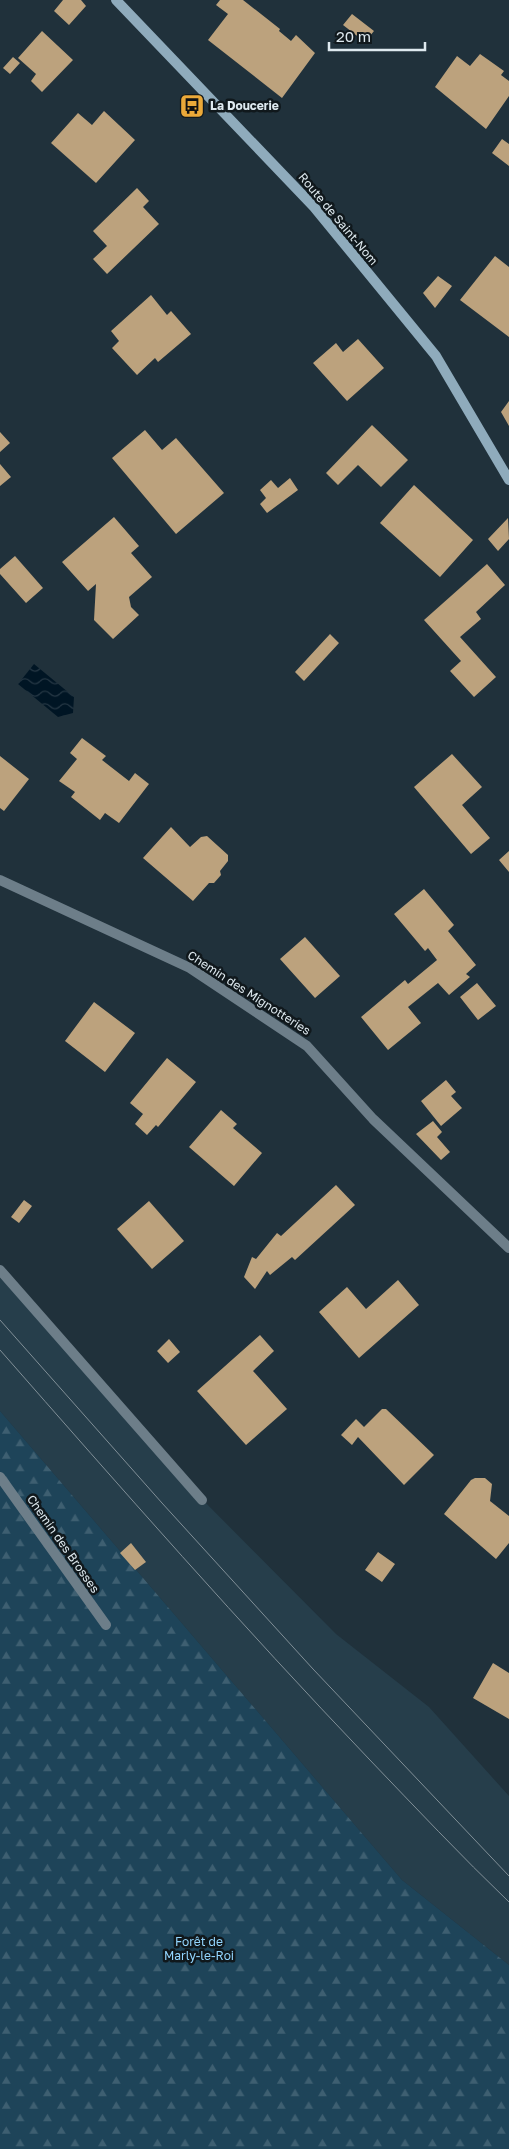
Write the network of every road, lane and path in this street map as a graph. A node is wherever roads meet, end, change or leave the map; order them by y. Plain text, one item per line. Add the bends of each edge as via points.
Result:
1 (116, 0) edge
2 (509, 480) edge
3 (0, 880) edge
4 (509, 1248) edge
5 (0, 1270) edge
6 (0, 1477) edge
7 (202, 1500) dead end
8 (106, 1625) dead end

1 - 2 street, Route de Saint-Nom via 333,230 436,356
3 - 4 street, Chemin des Mignotteries via 190,968 307,1046 373,1119
5 - 7 street
6 - 8 street, Chemin des Brosses

